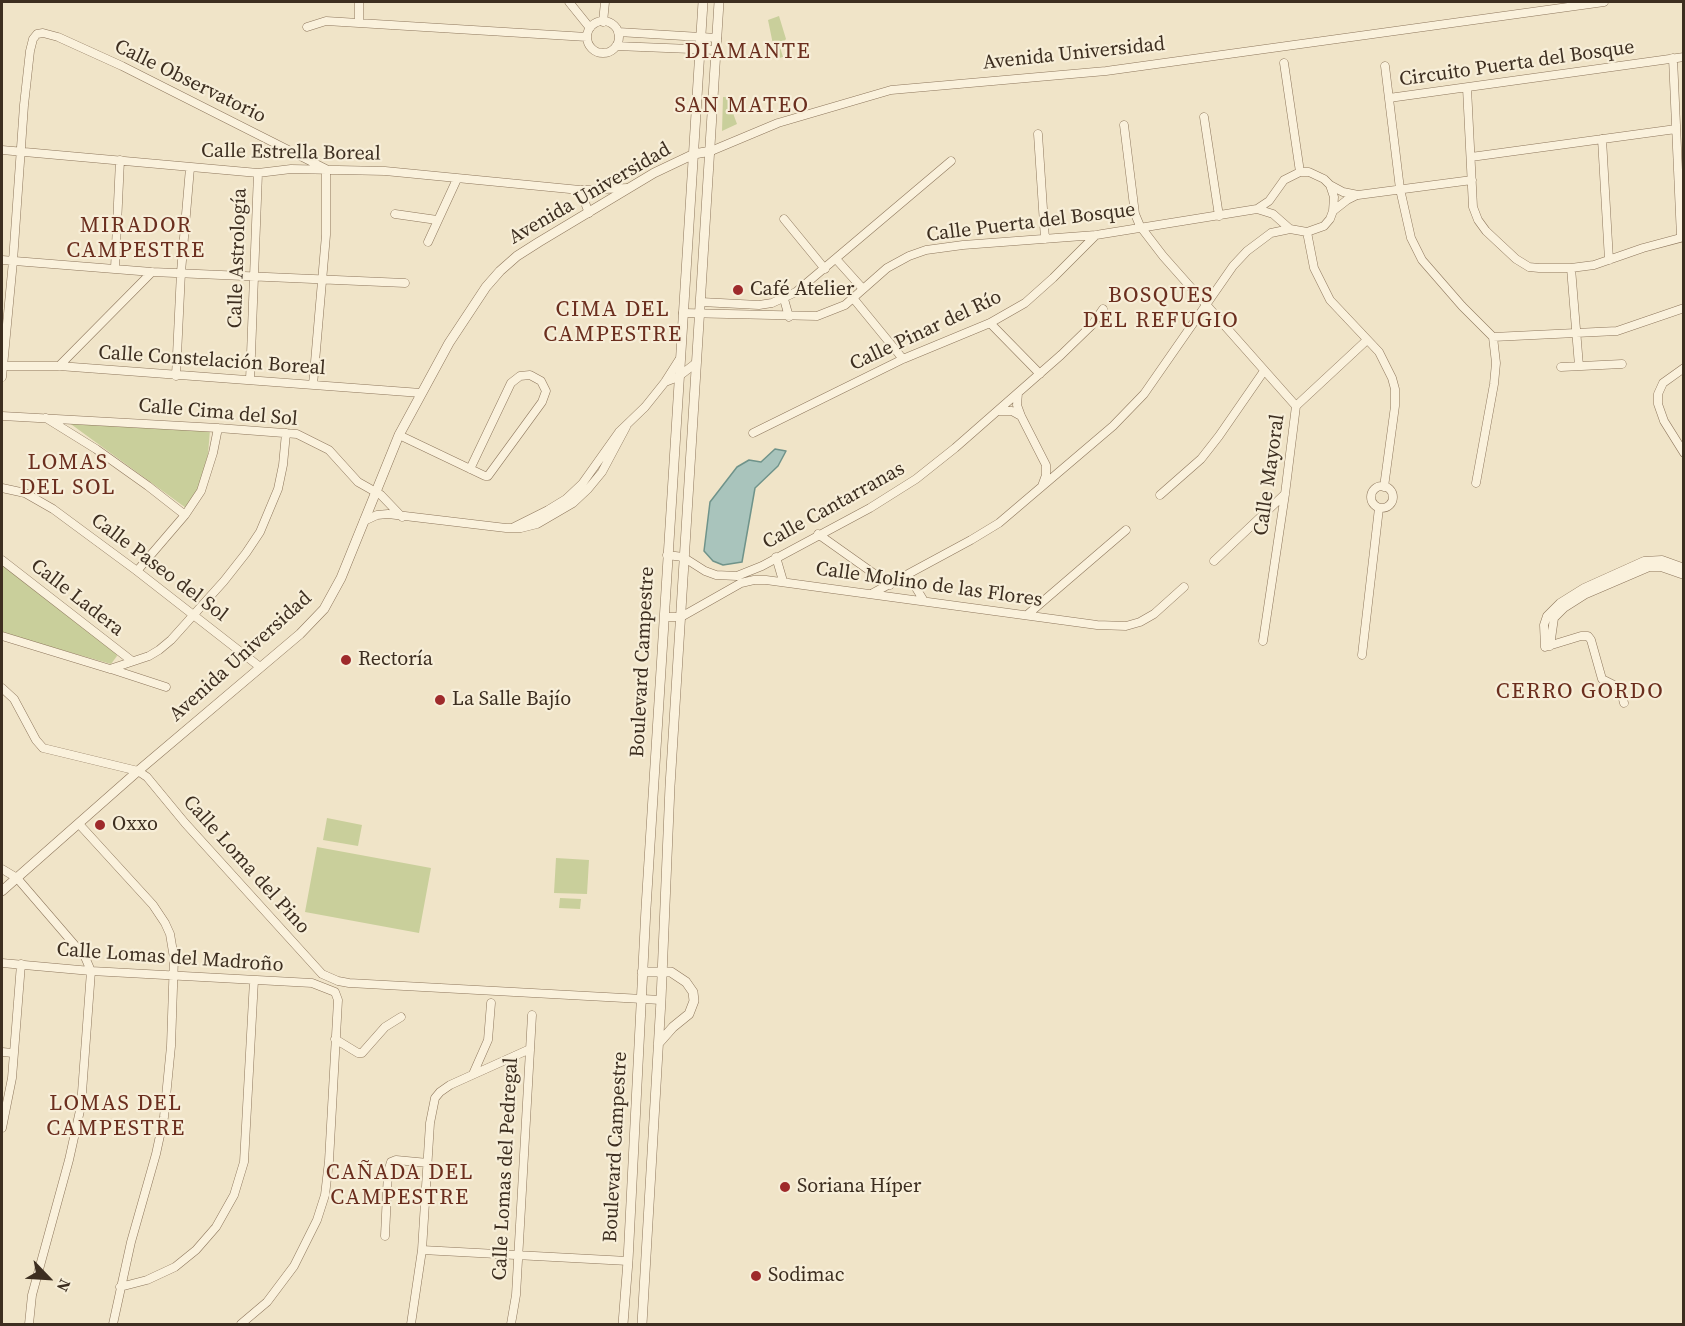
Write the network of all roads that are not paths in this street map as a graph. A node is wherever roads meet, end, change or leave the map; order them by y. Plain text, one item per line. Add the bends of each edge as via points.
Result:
1 (359, 2) edge
2 (568, 2) edge
3 (605, 2) edge
4 (703, 2) edge
5 (719, 2) edge
6 (1604, 2) edge
7 (358, 22) junction
8 (603, 22) junction
9 (307, 27) dead end
10 (589, 32) junction
11 (618, 32) junction
12 (700, 37) junction
13 (717, 38) junction
14 (616, 46) junction
15 (700, 49) junction
16 (716, 50) junction
17 (1683, 57) edge
18 (1673, 58) junction
19 (1284, 63) dead end
20 (1384, 66) dead end
21 (1467, 87) junction
22 (1389, 98) junction
23 (1204, 117) dead end
24 (1124, 125) dead end
25 (1676, 129) junction
26 (1038, 134) dead end
27 (1602, 139) junction
28 (2, 150) edge
29 (711, 151) junction
30 (21, 152) junction
31 (694, 154) junction
32 (1471, 157) junction
33 (120, 160) junction
34 (951, 161) dead end
35 (190, 168) junction
36 (326, 169) junction
37 (258, 172) junction
38 (1300, 172) junction
39 (457, 179) junction
40 (1472, 180) junction
41 (1330, 185) junction
42 (629, 188) junction
43 (1400, 189) junction
44 (580, 190) junction
45 (1358, 195) junction
46 (1257, 209) junction
47 (1333, 211) junction
48 (589, 213) junction
49 (395, 214) dead end
50 (1219, 216) junction
51 (784, 219) dead end
52 (437, 220) junction
53 (1140, 226) junction
54 (1290, 229) junction
55 (1307, 232) junction
56 (1096, 235) junction
57 (1682, 237) edge
58 (1045, 239) junction
59 (428, 242) dead end
60 (836, 259) junction
61 (2, 260) edge
62 (1609, 260) junction
63 (13, 261) junction
64 (115, 268) junction
65 (825, 268) junction
66 (1571, 268) junction
67 (152, 272) junction
68 (182, 272) junction
69 (255, 276) junction
70 (321, 280) junction
71 (405, 283) dead end
72 (863, 289) junction
73 (854, 298) junction
74 (784, 299) junction
75 (700, 302) junction
76 (1206, 304) junction
77 (1683, 308) edge
78 (1103, 309) dead end
79 (683, 313) junction
80 (700, 314) junction
81 (789, 317) junction
82 (990, 323) junction
83 (1576, 333) junction
84 (1493, 337) junction
85 (1367, 340) junction
86 (903, 359) junction
87 (679, 360) junction
88 (696, 363) junction
89 (1622, 364) dead end
90 (2, 366) edge
91 (59, 366) junction
92 (1580, 366) junction
93 (1561, 367) dead end
94 (1683, 368) edge
95 (1264, 371) junction
96 (1040, 374) junction
97 (176, 376) junction
98 (2, 377) edge
99 (678, 377) junction
100 (250, 380) junction
101 (665, 382) junction
102 (313, 385) junction
103 (421, 393) junction
104 (1018, 393) junction
105 (1296, 406) junction
106 (998, 411) junction
107 (2, 416) edge
108 (1021, 416) junction
109 (44, 417) junction
110 (218, 428) junction
111 (286, 433) junction
112 (753, 433) dead end
113 (399, 435) junction
114 (1683, 453) edge
115 (470, 469) junction
116 (1476, 483) dead end
117 (1384, 487) junction
118 (2, 488) edge
119 (1041, 488) junction
120 (375, 491) junction
121 (1285, 494) junction
122 (1160, 495) dead end
123 (1379, 508) junction
124 (184, 515) junction
125 (402, 517) junction
126 (364, 521) junction
127 (1126, 530) dead end
128 (818, 534) junction
129 (668, 555) junction
130 (683, 557) junction
131 (776, 557) junction
132 (2, 560) edge
133 (1214, 561) dead end
134 (1683, 568) edge
135 (137, 571) junction
136 (908, 575) junction
137 (1683, 575) edge
138 (783, 581) junction
139 (890, 585) junction
140 (1184, 587) dead end
141 (873, 593) junction
142 (924, 601) junction
143 (194, 615) junction
144 (1027, 615) junction
145 (665, 617) junction
146 (681, 617) junction
147 (1551, 617) junction
148 (2, 636) edge
149 (1263, 641) dead end
150 (1362, 655) dead end
151 (132, 661) junction
152 (260, 667) junction
153 (110, 669) junction
154 (166, 687) dead end
155 (2, 688) edge
156 (1624, 703) dead end
157 (138, 771) junction
158 (79, 824) junction
159 (2, 869) edge
160 (17, 878) junction
161 (2, 891) edge
162 (2, 963) edge
163 (21, 964) junction
164 (91, 971) junction
165 (661, 971) junction
166 (642, 972) junction
167 (173, 976) junction
168 (254, 980) junction
169 (642, 999) junction
170 (661, 1000) junction
171 (490, 1004) dead end
172 (532, 1015) dead end
173 (400, 1017) dead end
174 (335, 1039) junction
175 (658, 1044) junction
176 (530, 1049) junction
177 (2, 1052) edge
178 (13, 1053) junction
179 (473, 1074) junction
180 (2, 1128) edge
181 (428, 1163) junction
182 (385, 1236) dead end
183 (422, 1250) junction
184 (518, 1255) junction
185 (628, 1261) junction
186 (120, 1287) junction
187 (29, 1324) edge
188 (113, 1324) edge
189 (240, 1324) edge
190 (411, 1324) edge
191 (511, 1324) edge
192 (623, 1324) edge
193 (642, 1324) edge

1 - 7 street
2 - 10 street
3 - 8 street
4 - 12 street, Boulevard Campestre
5 - 13 street, Boulevard Campestre
6 - 29 street, Avenida Universidad via 1106,71 891,90 778,123
7 - 9 street via 326,21
7 - 10 street
8 - 10 street
8 - 11 street via 612,24
10 - 14 street via 591,48 601,53
11 - 12 street
11 - 14 street
12 - 13 street
12 - 15 street, Boulevard Campestre
13 - 16 street, Boulevard Campestre
14 - 15 street
15 - 16 street
15 - 31 street, Boulevard Campestre
16 - 29 street, Boulevard Campestre
17 - 18 street, Circuito Puerta del Bosque
18 - 21 street, Circuito Puerta del Bosque
18 - 25 street
19 - 38 street
20 - 22 street
21 - 22 street, Circuito Puerta del Bosque
21 - 32 street
22 - 43 street, Circuito Puerta del Bosque
23 - 50 street
24 - 53 street
25 - 27 street
25 - 57 street
26 - 58 street
27 - 32 street
27 - 62 street
28 - 30 street, Calle Estrella Boreal
29 - 31 street, Avenida Universidad
29 - 75 street, Boulevard Campestre
30 - 33 street, Calle Estrella Boreal
30 - 36 street, Calle Observatorio via 30,51 37,34 43,33 122,66
30 - 63 street
31 - 42 street, Avenida Universidad
31 - 79 street, Boulevard Campestre
32 - 40 street
33 - 35 street, Calle Estrella Boreal
33 - 64 street
34 - 60 street
35 - 37 street, Calle Estrella Boreal
35 - 68 street
36 - 37 street, Calle Estrella Boreal
36 - 39 street, Calle Estrella Boreal
36 - 70 street
37 - 69 street, Calle Astrología
38 - 41 street via 1317,174
38 - 46 street via 1284,180 1269,201
39 - 44 street, Calle Estrella Boreal
39 - 52 street
40 - 43 street
40 - 66 street via 1473,207 1478,220 1504,250 1529,267
41 - 45 street
41 - 47 street
42 - 44 street, Calle Estrella Boreal
42 - 48 street, Avenida Universidad
43 - 45 street
43 - 84 street, Circuito Puerta del Bosque via 1411,238 1422,260
44 - 48 street
45 - 47 street
46 - 50 street, Calle Puerta del Bosque
46 - 54 street via 1273,214
47 - 55 street via 1324,225
48 - 103 street, Avenida Universidad via 500,271 449,343
49 - 52 street
50 - 53 street, Calle Puerta del Bosque
51 - 65 street
52 - 59 street
53 - 56 street, Calle Puerta del Bosque
53 - 76 street, Calle Mayoral
54 - 55 street
54 - 76 street via 1271,233 1247,251
55 - 85 street via 1314,268 1330,300
56 - 58 street, Calle Puerta del Bosque
56 - 82 street, Calle Pinar del Río via 1025,303
57 - 62 street
58 - 72 street, Calle Puerta del Bosque via 926,250 887,268
60 - 65 street
60 - 72 street
61 - 63 street
62 - 66 street
63 - 64 street
63 - 90 street
64 - 67 street
65 - 74 street
66 - 83 street
67 - 68 street
67 - 91 street
68 - 69 street
68 - 97 street
69 - 70 street
69 - 100 street, Calle Astrología
70 - 71 street
70 - 102 street
72 - 73 street, Calle Puerta del Bosque
73 - 81 street, Calle Puerta del Bosque via 828,313
73 - 86 street
74 - 75 street via 759,305
74 - 81 street
75 - 80 street, Boulevard Campestre
76 - 95 street, Calle Mayoral
76 - 119 street via 1144,394
77 - 83 street via 1617,331
78 - 96 street, Calle Cantarranas via 1092,325
79 - 80 street, Calle Puerta del Bosque
79 - 87 street, Boulevard Campestre
80 - 81 street, Calle Puerta del Bosque
80 - 88 street, Boulevard Campestre
82 - 86 street, Calle Pinar del Río
82 - 96 street
83 - 84 street
83 - 92 street
84 - 116 street via 1494,384
85 - 105 street
85 - 117 street via 1388,368 1395,389
86 - 112 street, Calle Pinar del Río
87 - 99 street, Boulevard Campestre
87 - 101 street
88 - 99 street
88 - 130 street, Boulevard Campestre
89 - 92 street
90 - 91 street, Calle Constelación Boreal
90 - 98 street
91 - 97 street, Calle Constelación Boreal
92 - 93 street
94 - 114 street via 1663,383 1658,404
95 - 105 street, Calle Mayoral
95 - 122 street via 1201,459
96 - 104 street, Calle Cantarranas
97 - 100 street, Calle Constelación Boreal
99 - 101 street
99 - 129 street, Boulevard Campestre
100 - 102 street, Calle Constelación Boreal
101 - 125 street via 626,426 603,472 573,504 537,524 496,527
102 - 103 street, Calle Constelación Boreal
103 - 113 street, Avenida Universidad
104 - 106 street, Calle Cantarranas
104 - 108 street
105 - 121 street, Calle Mayoral
106 - 108 street
106 - 128 street, Calle Cantarranas via 907,485
107 - 109 street, Calle Cima del Sol
108 - 119 street via 1046,465
109 - 110 street, Calle Cima del Sol
109 - 124 street via 96,449
110 - 111 street, Calle Cima del Sol
110 - 124 street via 201,491
111 - 120 street, Calle Cima del Sol via 306,437 329,450 358,482
111 - 143 street via 278,489 260,532
113 - 115 street
113 - 120 street, Avenida Universidad
115 - 115 street via 490,475 542,402 546,391 541,381 530,375 511,383
117 - 123 street via 1390,490 1392,500
117 - 123 street via 1374,489 1371,495 1373,504
118 - 135 street, Calle Paseo del Sol via 38,499
119 - 136 street via 999,523
120 - 125 street, Calle Cima del Sol
120 - 126 street, Avenida Universidad
121 - 133 street
121 - 149 street, Calle Mayoral
123 - 150 street
124 - 135 street
125 - 126 street via 376,515
126 - 152 street, Avenida Universidad via 342,578 324,609
127 - 144 street
128 - 131 street, Calle Cantarranas
128 - 139 street
129 - 130 street, Calle Cantarranas
129 - 145 street, Boulevard Campestre
130 - 131 street, Calle Cantarranas via 705,571 725,576 744,574
130 - 146 street, Boulevard Campestre
131 - 138 street
132 - 151 street, Calle Ladera
134 - 147 street via 1662,560 1644,561 1584,588 1560,603
135 - 143 street, Calle Paseo del Sol
136 - 139 street
136 - 142 street
137 - 147 street via 1656,566 1636,571 1587,594
138 - 141 street, Calle Molino de las Flores
138 - 146 street, Calle Molino de las Flores via 741,583
139 - 141 street
140 - 144 street, Calle Molino de las Flores via 1154,614 1126,626
141 - 142 street, Calle Molino de las Flores
142 - 144 street, Calle Molino de las Flores
143 - 151 street via 159,650
143 - 152 street, Calle Paseo del Sol
145 - 146 street, Calle Molino de las Flores
145 - 166 street, Boulevard Campestre
146 - 165 street, Boulevard Campestre
147 - 156 street via 1544,625 1547,646 1590,637 1602,679 1620,688
148 - 153 street
151 - 153 street
152 - 157 street, Avenida Universidad
153 - 154 street
155 - 157 street via 14,699 43,748
157 - 158 street, Avenida Universidad
157 - 169 street, Calle Loma del Pino via 315,968 332,978 360,983
158 - 160 street, Avenida Universidad
158 - 167 street via 165,923 173,944
159 - 160 street
160 - 161 street, Avenida Universidad
160 - 164 street via 85,957
162 - 163 street, Calle Lomas del Madroño
163 - 164 street, Calle Lomas del Madroño
163 - 178 street
164 - 167 street, Calle Lomas del Madroño
164 - 187 street via 81,1106 32,1294
165 - 166 street
165 - 170 street, Boulevard Campestre
165 - 175 street via 673,973 686,982 694,1001 689,1014
166 - 169 street, Boulevard Campestre
167 - 168 street, Calle Lomas del Madroño
167 - 186 street via 164,1117
168 - 174 street, Calle Lomas del Madroño via 312,983 334,992 338,1000
168 - 186 street via 244,1162 234,1195 216,1227 175,1267
169 - 170 street
169 - 185 street, Boulevard Campestre
170 - 175 street, Boulevard Campestre
171 - 179 street via 488,1040
172 - 176 street, Calle Lomas del Pedregal
173 - 174 street via 385,1027 362,1053
174 - 189 street via 329,1161 317,1220 294,1266 267,1302
175 - 193 street, Boulevard Campestre
176 - 179 street
176 - 184 street, Calle Lomas del Pedregal
177 - 178 street
178 - 180 street
179 - 181 street via 435,1098
181 - 182 street via 391,1162
181 - 183 street
183 - 184 street
183 - 190 street
184 - 185 street
184 - 191 street, Calle Lomas del Pedregal
185 - 192 street, Boulevard Campestre
186 - 188 street

